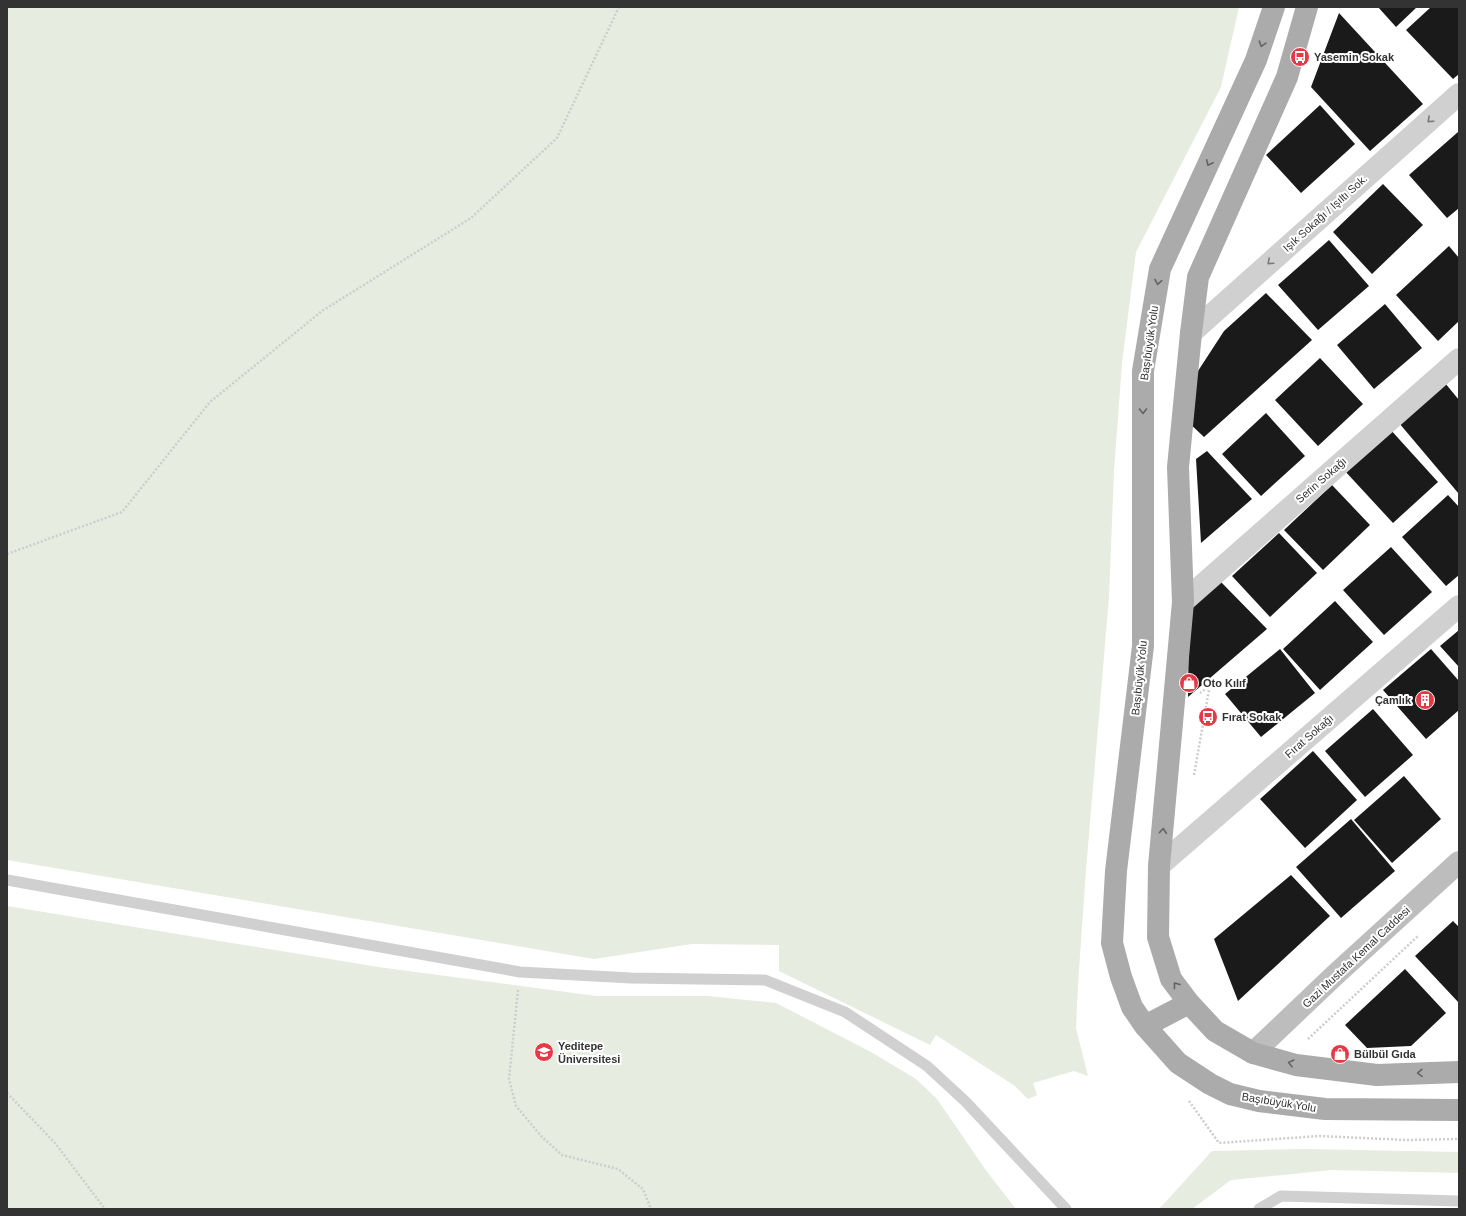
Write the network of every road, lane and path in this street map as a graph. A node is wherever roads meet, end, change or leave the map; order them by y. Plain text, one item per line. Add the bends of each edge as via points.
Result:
1 (619, 7) edge
2 (1274, 7) edge
3 (1307, 7) edge
4 (1459, 94) edge
5 (1191, 333) junction
6 (1459, 359) edge
7 (7, 554) edge
8 (1182, 602) junction
9 (1459, 606) edge
10 (1198, 696) dead end
11 (1193, 783) dead end
12 (1459, 862) edge
13 (1159, 866) junction
14 (7, 880) edge
15 (1419, 935) dead end
16 (520, 972) junction
17 (1189, 1003) junction
18 (1145, 1026) junction
19 (1304, 1042) dead end
20 (1253, 1054) junction
21 (1459, 1072) edge
22 (7, 1093) edge
23 (1459, 1110) edge
24 (1459, 1201) edge
25 (105, 1209) edge
26 (651, 1209) edge
27 (1066, 1209) edge
28 (1259, 1209) edge

1 - 7 path via 557,138 471,218 322,311 210,402 122,512
2 -> 18 main road, Başıbüyük Yolu via 1256,60 1160,269 1142,371 1143,646 1116,871 1112,943 1130,1001
3 - 5 main road via 1287,77 1198,277
4 -> 5 street, Işık Sokağı / Işıltı Sok.
5 - 8 main road via 1178,466
6 - 8 street, Serin Sokağı
13 -> 8 main road
9 - 13 street, Fırat Sokağı
10 - 11 path via 1207,688 1209,690
12 - 20 street, Gazi Mustafa Kemal Caddesi
17 -> 13 main road via 1171,979 1158,937
14 - 16 lane
15 - 19 path
16 - 26 path via 509,1079 516,1106 542,1137 562,1155 618,1170 643,1189
16 - 27 lane via 631,978 765,980 845,1012 927,1066 966,1102
17 - 18 main road
17 - 20 main road via 1215,1031
18 - 23 main road, Başıbüyük Yolu via 1178,1063 1230,1094 1259,1101 1325,1109
21 -> 20 main road via 1377,1075 1296,1065
22 - 25 path via 55,1143
24 - 28 lane via 1281,1196

